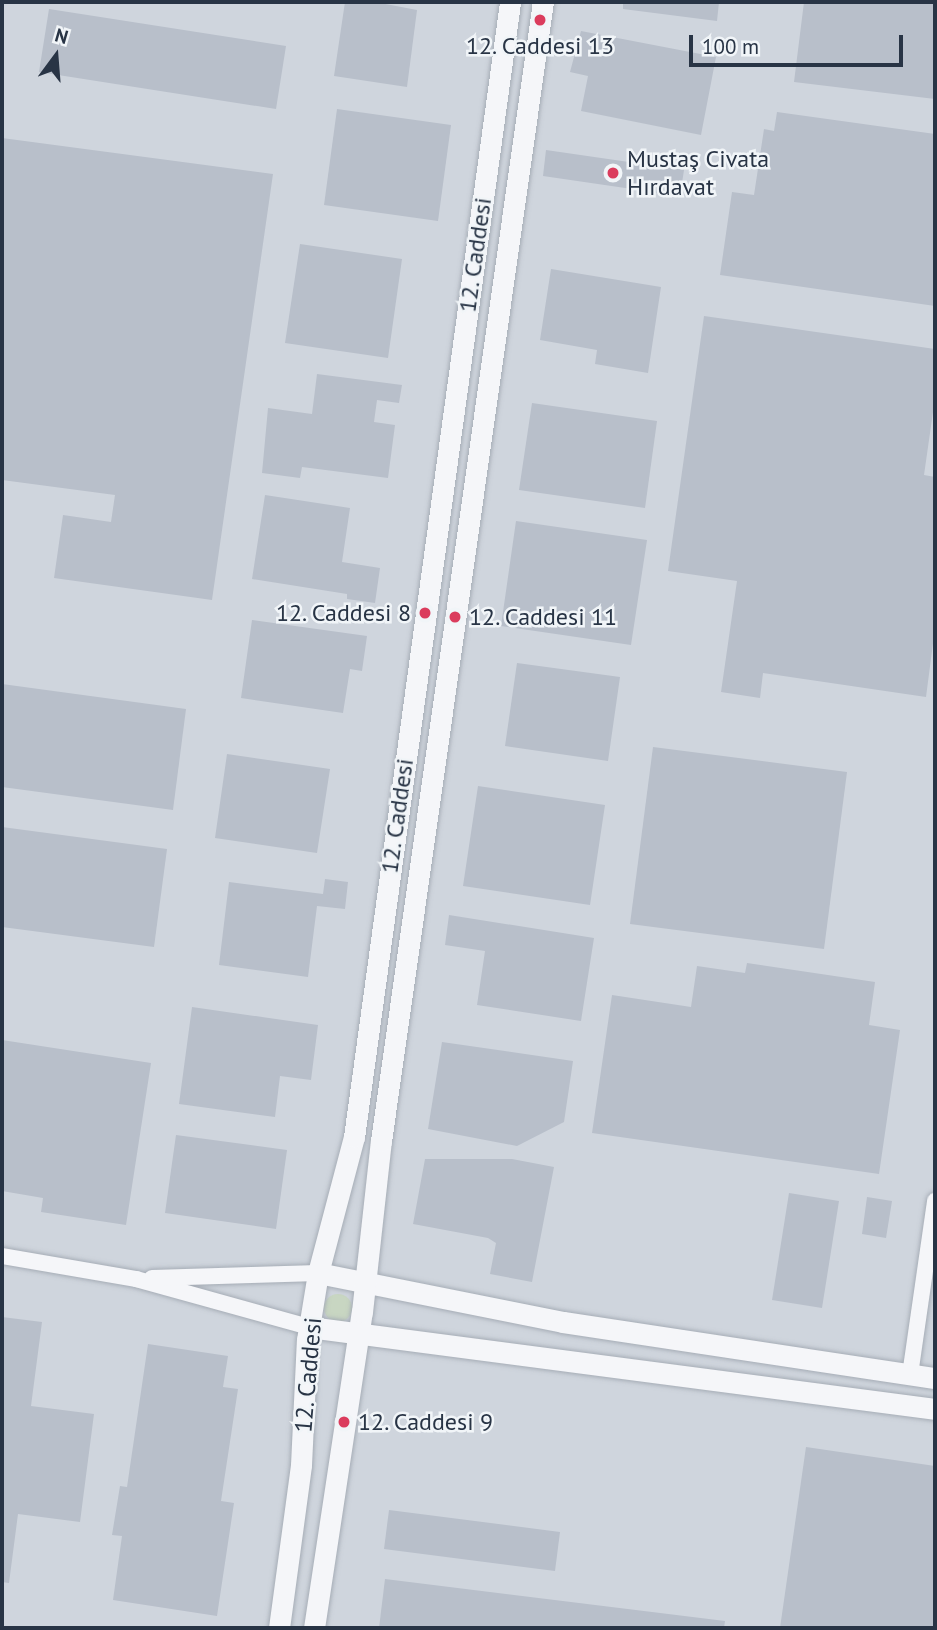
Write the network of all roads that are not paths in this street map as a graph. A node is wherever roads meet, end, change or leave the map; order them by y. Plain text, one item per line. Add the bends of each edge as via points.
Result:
1 (510, 2) edge
2 (542, 2) edge
3 (935, 1201) edge
4 (2, 1256) edge
5 (318, 1273) junction
6 (136, 1279) junction
7 (366, 1280) junction
8 (309, 1326) junction
9 (359, 1334) junction
10 (911, 1375) junction
11 (935, 1378) edge
12 (908, 1405) junction
13 (935, 1409) edge
14 (279, 1628) edge
15 (314, 1628) edge

1 - 5 street, 12. Caddesi via 354,1137
2 - 7 street, 12. Caddesi via 381,1141
3 - 10 street
4 - 6 street
5 - 6 street
5 - 7 street
5 - 8 street, 12. Caddesi
6 - 8 street
7 - 9 street, 12. Caddesi
7 - 10 street via 563,1322
8 - 9 street
8 - 14 street, 12. Caddesi via 301,1465
9 - 12 street via 550,1355
9 - 15 street, 12. Caddesi
10 - 11 street
10 - 12 street
12 - 13 street

